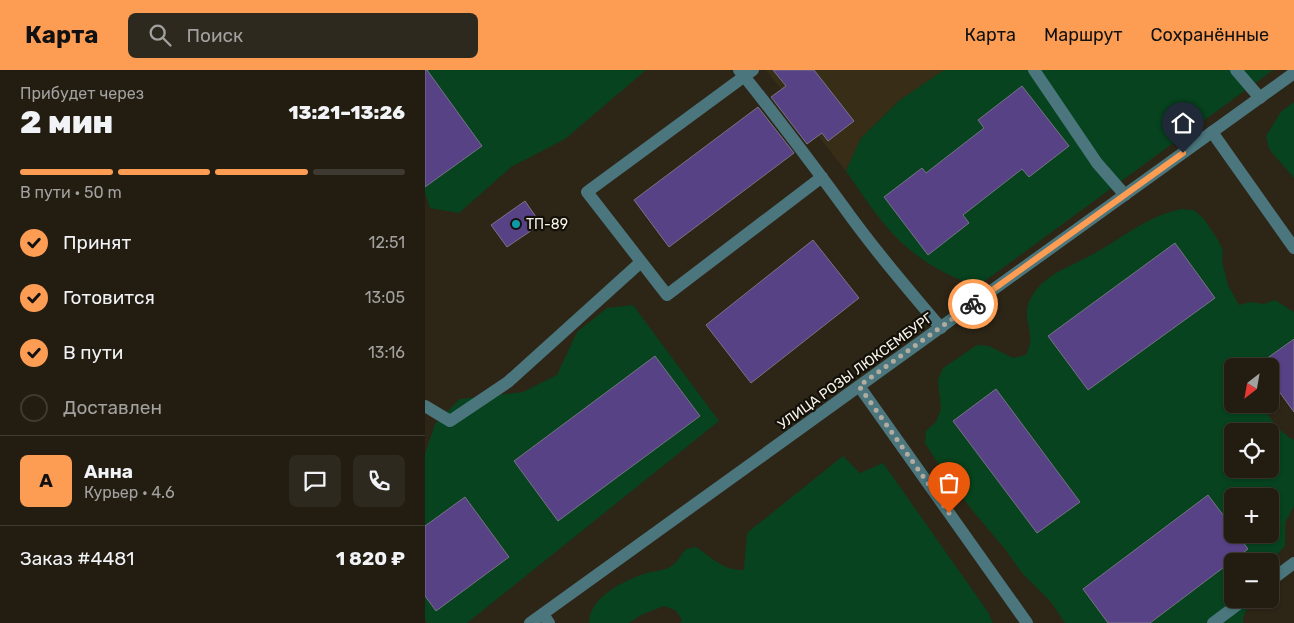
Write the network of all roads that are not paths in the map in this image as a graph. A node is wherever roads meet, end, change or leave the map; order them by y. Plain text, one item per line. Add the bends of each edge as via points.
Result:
1 (1034, 70) edge
2 (1235, 70) edge
3 (745, 72) edge
4 (1294, 73) edge
5 (1259, 98) junction
6 (1212, 132) junction
7 (822, 177) junction
8 (1125, 195) junction
9 (1294, 248) edge
10 (641, 262) junction
11 (941, 328) junction
12 (859, 386) junction
13 (425, 406) edge
14 (1294, 563) edge
15 (1279, 574) edge
16 (1233, 608) edge
17 (546, 618) edge
18 (530, 623) edge
19 (1027, 623) edge
20 (1213, 623) edge

1 - 8 street via 1097,163
2 - 5 street
3 - 7 street
3 - 10 street via 587,192
4 - 5 street, УЛИЦА РОЗЫ ЛЮКСЕМБУРГ
5 - 6 street, УЛИЦА РОЗЫ ЛЮКСЕМБУРГ
6 - 8 street, УЛИЦА РОЗЫ ЛЮКСЕМБУРГ
6 - 9 street
7 - 10 street via 667,295
7 - 11 street
8 - 11 street, УЛИЦА РОЗЫ ЛЮКСЕМБУРГ
10 - 13 street via 508,382 450,420
11 - 12 street, УЛИЦА РОЗЫ ЛЮКСЕМБУРГ
12 - 17 street, УЛИЦА РОЗЫ ЛЮКСЕМБУРГ
12 - 19 street
14 - 15 street
16 - 20 street
17 - 18 street, УЛИЦА РОЗЫ ЛЮКСЕМБУРГ

